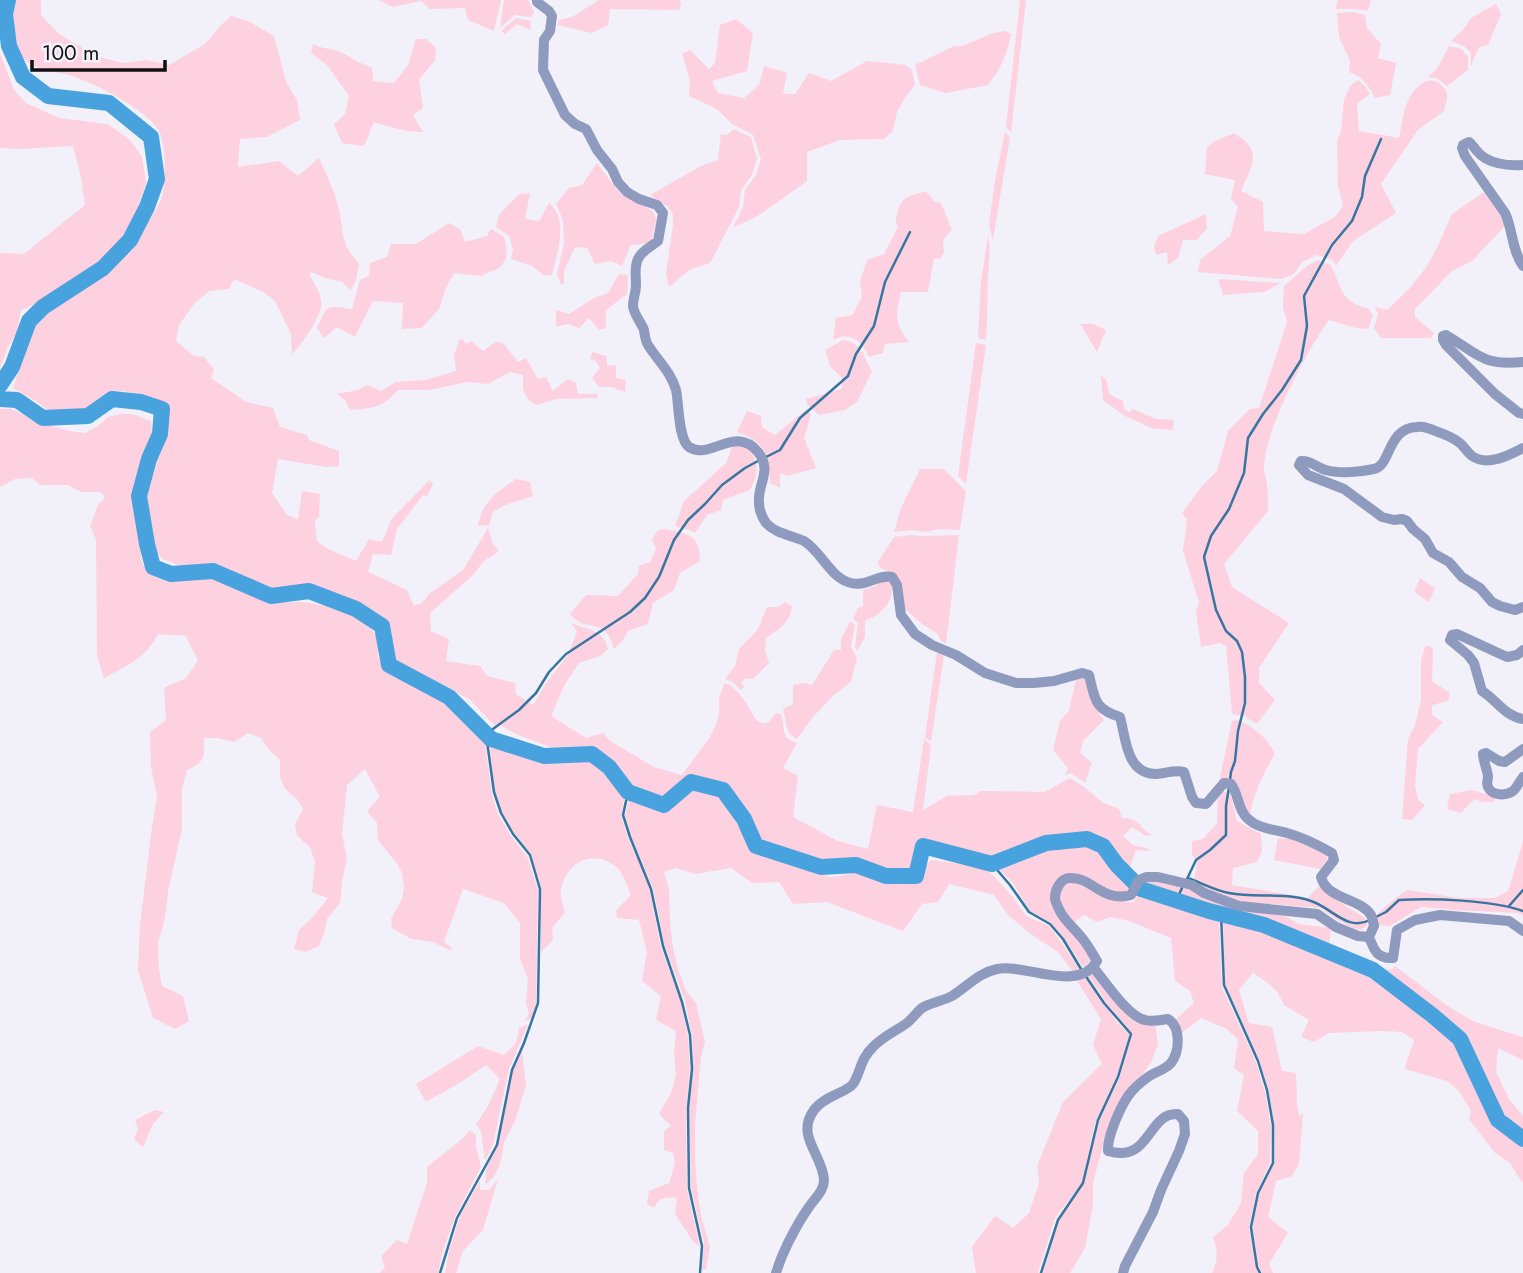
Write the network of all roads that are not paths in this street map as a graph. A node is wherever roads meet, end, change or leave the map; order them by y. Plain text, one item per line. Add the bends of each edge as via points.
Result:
1 (537, 0) edge
2 (1523, 166) edge
3 (1523, 266) edge
4 (1523, 362) edge
5 (1523, 414) edge
6 (1523, 448) edge
7 (1523, 607) edge
8 (1523, 650) edge
9 (1523, 719) edge
10 (1523, 749) edge
11 (1523, 777) edge
12 (1523, 931) edge
13 (1369, 937) junction
14 (1087, 970) junction
15 (776, 1273) edge
16 (1123, 1273) edge

1 - 13 street via 552,16 544,40 543,70 565,115 586,129 627,192 657,205 663,213 658,241 636,262 633,307 645,341 670,374 685,443 697,450 741,441 757,452 764,464 758,502 764,521 804,542 842,580 862,585 884,575 892,577 901,615 915,635 932,645 985,673 1016,683 1089,674 1100,706 1120,717 1129,756 1137,767 1146,773 1184,772 1196,803 1206,804 1224,783 1231,784 1249,821 1332,853 1334,860 1321,877 1322,883 1371,916 1374,926
2 - 3 street via 1485,158 1469,142 1462,148 1505,213
4 - 5 street via 1482,359 1443,336 1446,345 1495,394
6 - 7 street via 1496,460 1479,459 1453,437 1418,426 1396,437 1380,467 1374,469 1329,471 1306,460 1299,465 1308,475 1343,489 1382,517 1407,522 1433,553 1492,602 1515,610
8 - 9 street via 1507,657 1457,634 1450,640 1474,663 1482,691 1506,713
10 - 11 street via 1505,762 1483,754 1487,784 1493,793 1515,790
12 - 13 street via 1509,921 1493,919 1440,915 1415,920 1397,930 1393,958 1385,959 1377,955
13 - 14 street via 1336,927 1317,914 1239,906 1192,885 1158,877 1139,880 1132,895 1120,897 1069,878 1058,887 1055,899 1097,961
14 - 15 street via 1068,976 1004,968 981,974 951,996 924,1006 872,1047 853,1085 824,1101 810,1117 809,1136 824,1182
14 - 16 street via 1135,1016 1168,1019 1177,1033 1172,1062 1128,1096 1107,1142 1108,1151 1114,1153 1136,1149 1169,1113 1184,1121 1179,1151

